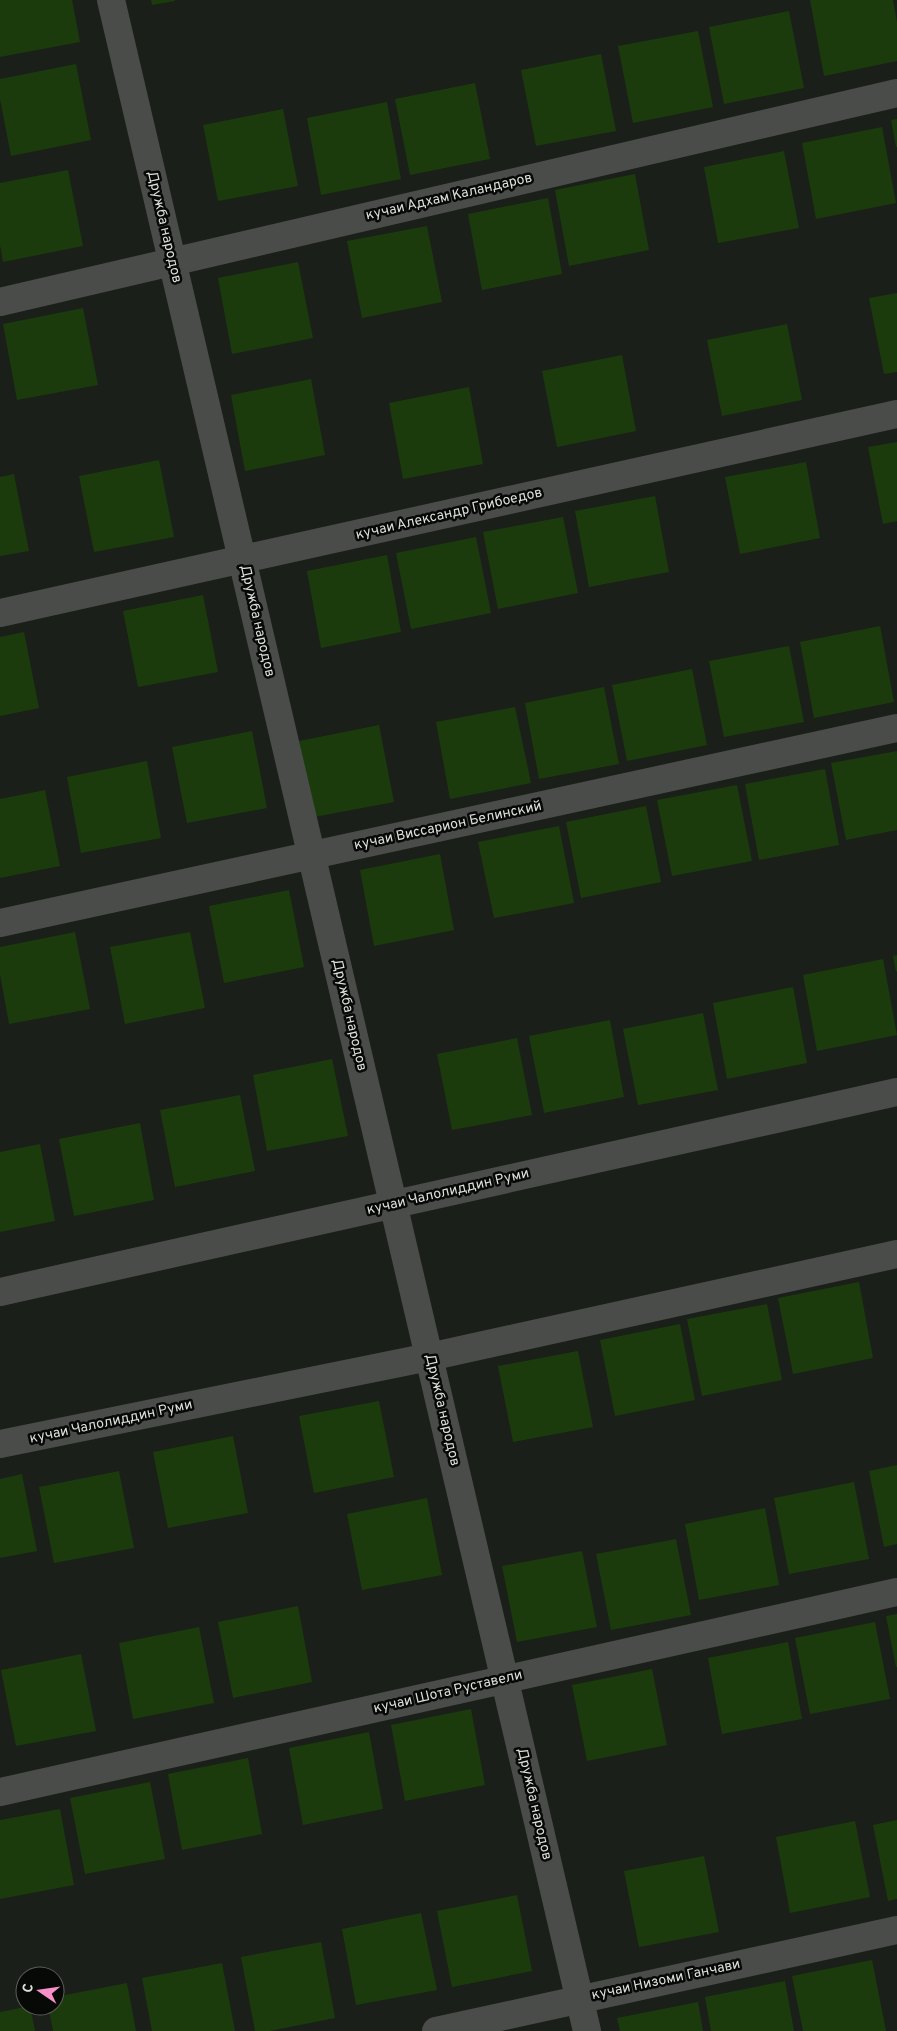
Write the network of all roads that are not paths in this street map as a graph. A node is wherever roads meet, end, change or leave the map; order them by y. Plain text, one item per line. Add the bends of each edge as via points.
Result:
1 (111, 0) edge
2 (897, 93) edge
3 (172, 262) junction
4 (0, 302) edge
5 (897, 414) edge
6 (242, 560) junction
7 (0, 613) edge
8 (897, 728) edge
9 (312, 856) junction
10 (0, 923) edge
11 (897, 1092) edge
12 (394, 1204) junction
13 (897, 1254) edge
14 (0, 1292) edge
15 (429, 1356) junction
16 (0, 1444) edge
17 (897, 1592) edge
18 (505, 1679) junction
19 (0, 1792) edge
20 (897, 1930) edge
21 (580, 1999) junction
22 (436, 2031) edge
23 (587, 2031) edge

1 - 3 street, Дружба народов
2 - 3 street, кучаи Адхам Каландаров
3 - 4 street, кучаи Адхам Каландаров
3 - 6 street, Дружба народов
5 - 6 street, кучаи Александр Грибоедов
6 - 7 street, кучаи Александр Грибоедов
6 - 9 street, Дружба народов
8 - 9 street, кучаи Виссарион Белинский
9 - 10 street, кучаи Виссарион Белинский
9 - 12 street, Дружба народов
11 - 12 street, кучаи Чалолиддин Руми
12 - 14 street, кучаи Чалолиддин Руми
12 - 15 street, Дружба народов
13 - 15 street, кучаи Чалолиддин Руми
15 - 16 street, кучаи Чалолиддин Руми
15 - 18 street, Дружба народов
17 - 18 street, кучаи Шота Руставели
18 - 19 street, кучаи Шота Руставели
18 - 21 street, Дружба народов
20 - 21 street, кучаи Низоми Ганчави
21 - 22 street, кучаи Низоми Ганчави
21 - 23 street, Дружба народов

